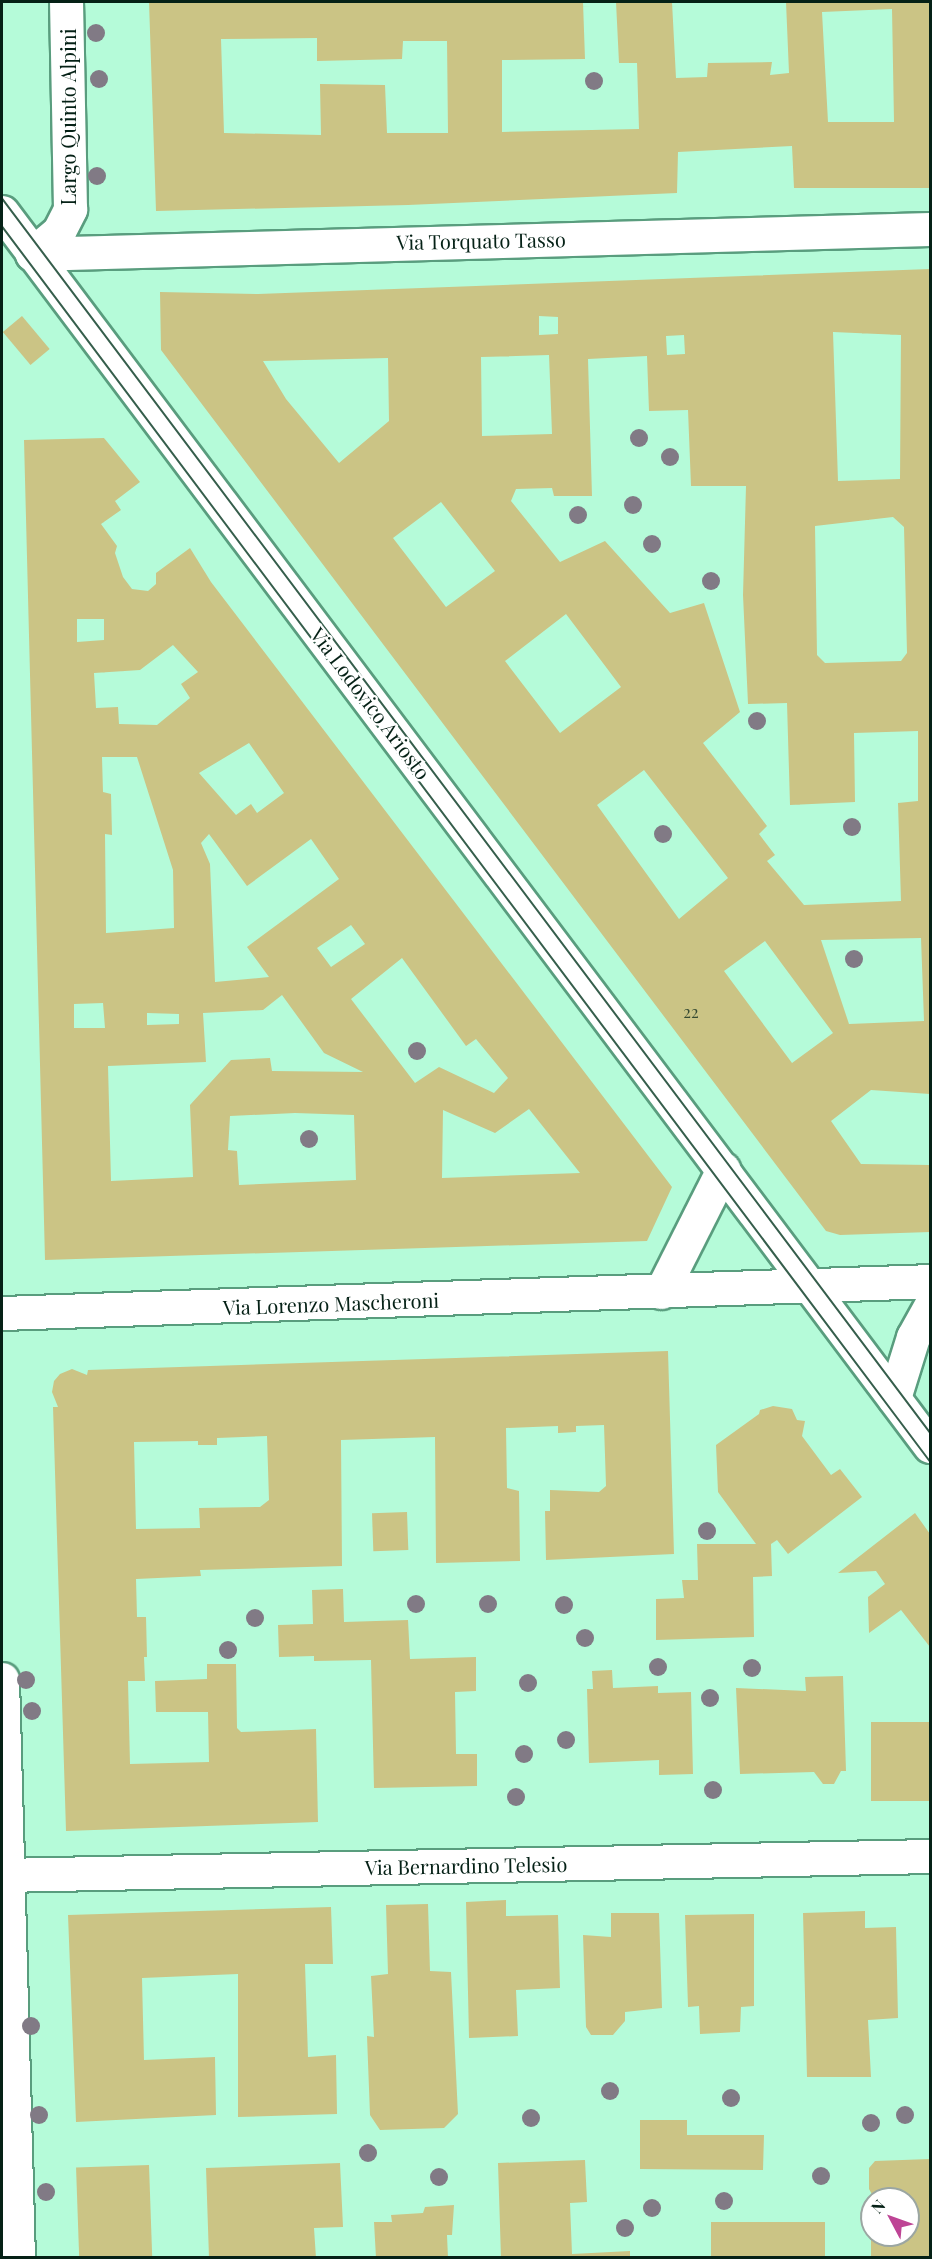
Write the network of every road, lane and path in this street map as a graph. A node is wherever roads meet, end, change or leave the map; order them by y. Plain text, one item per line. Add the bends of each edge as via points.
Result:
1 (66, 2) edge
2 (930, 228) edge
3 (13, 237) edge
4 (723, 1169) junction
5 (930, 1281) edge
6 (809, 1287) junction
7 (660, 1292) junction
8 (930, 1306) edge
9 (2, 1313) edge
10 (894, 1398) junction
11 (930, 1446) edge
12 (2, 1679) edge
13 (930, 1856) edge
14 (4, 1875) edge
15 (18, 2258) edge

1 - 3 street, Largo Quinto Alpini via 70,209 59,231
2 - 3 street, Via Torquato Tasso
3 - 4 street, Via Lodovico Ariosto
4 - 6 street, Via Lodovico Ariosto
4 - 7 street
5 - 6 street, Via Lorenzo Mascheroni
6 - 7 street, Via Lorenzo Mascheroni via 746,1286
6 - 10 street, Via Lodovico Ariosto
7 - 9 street, Via Lorenzo Mascheroni
8 - 10 street via 913,1337
10 - 11 street
12 - 14 street
13 - 14 street, Via Bernardino Telesio
14 - 15 street

